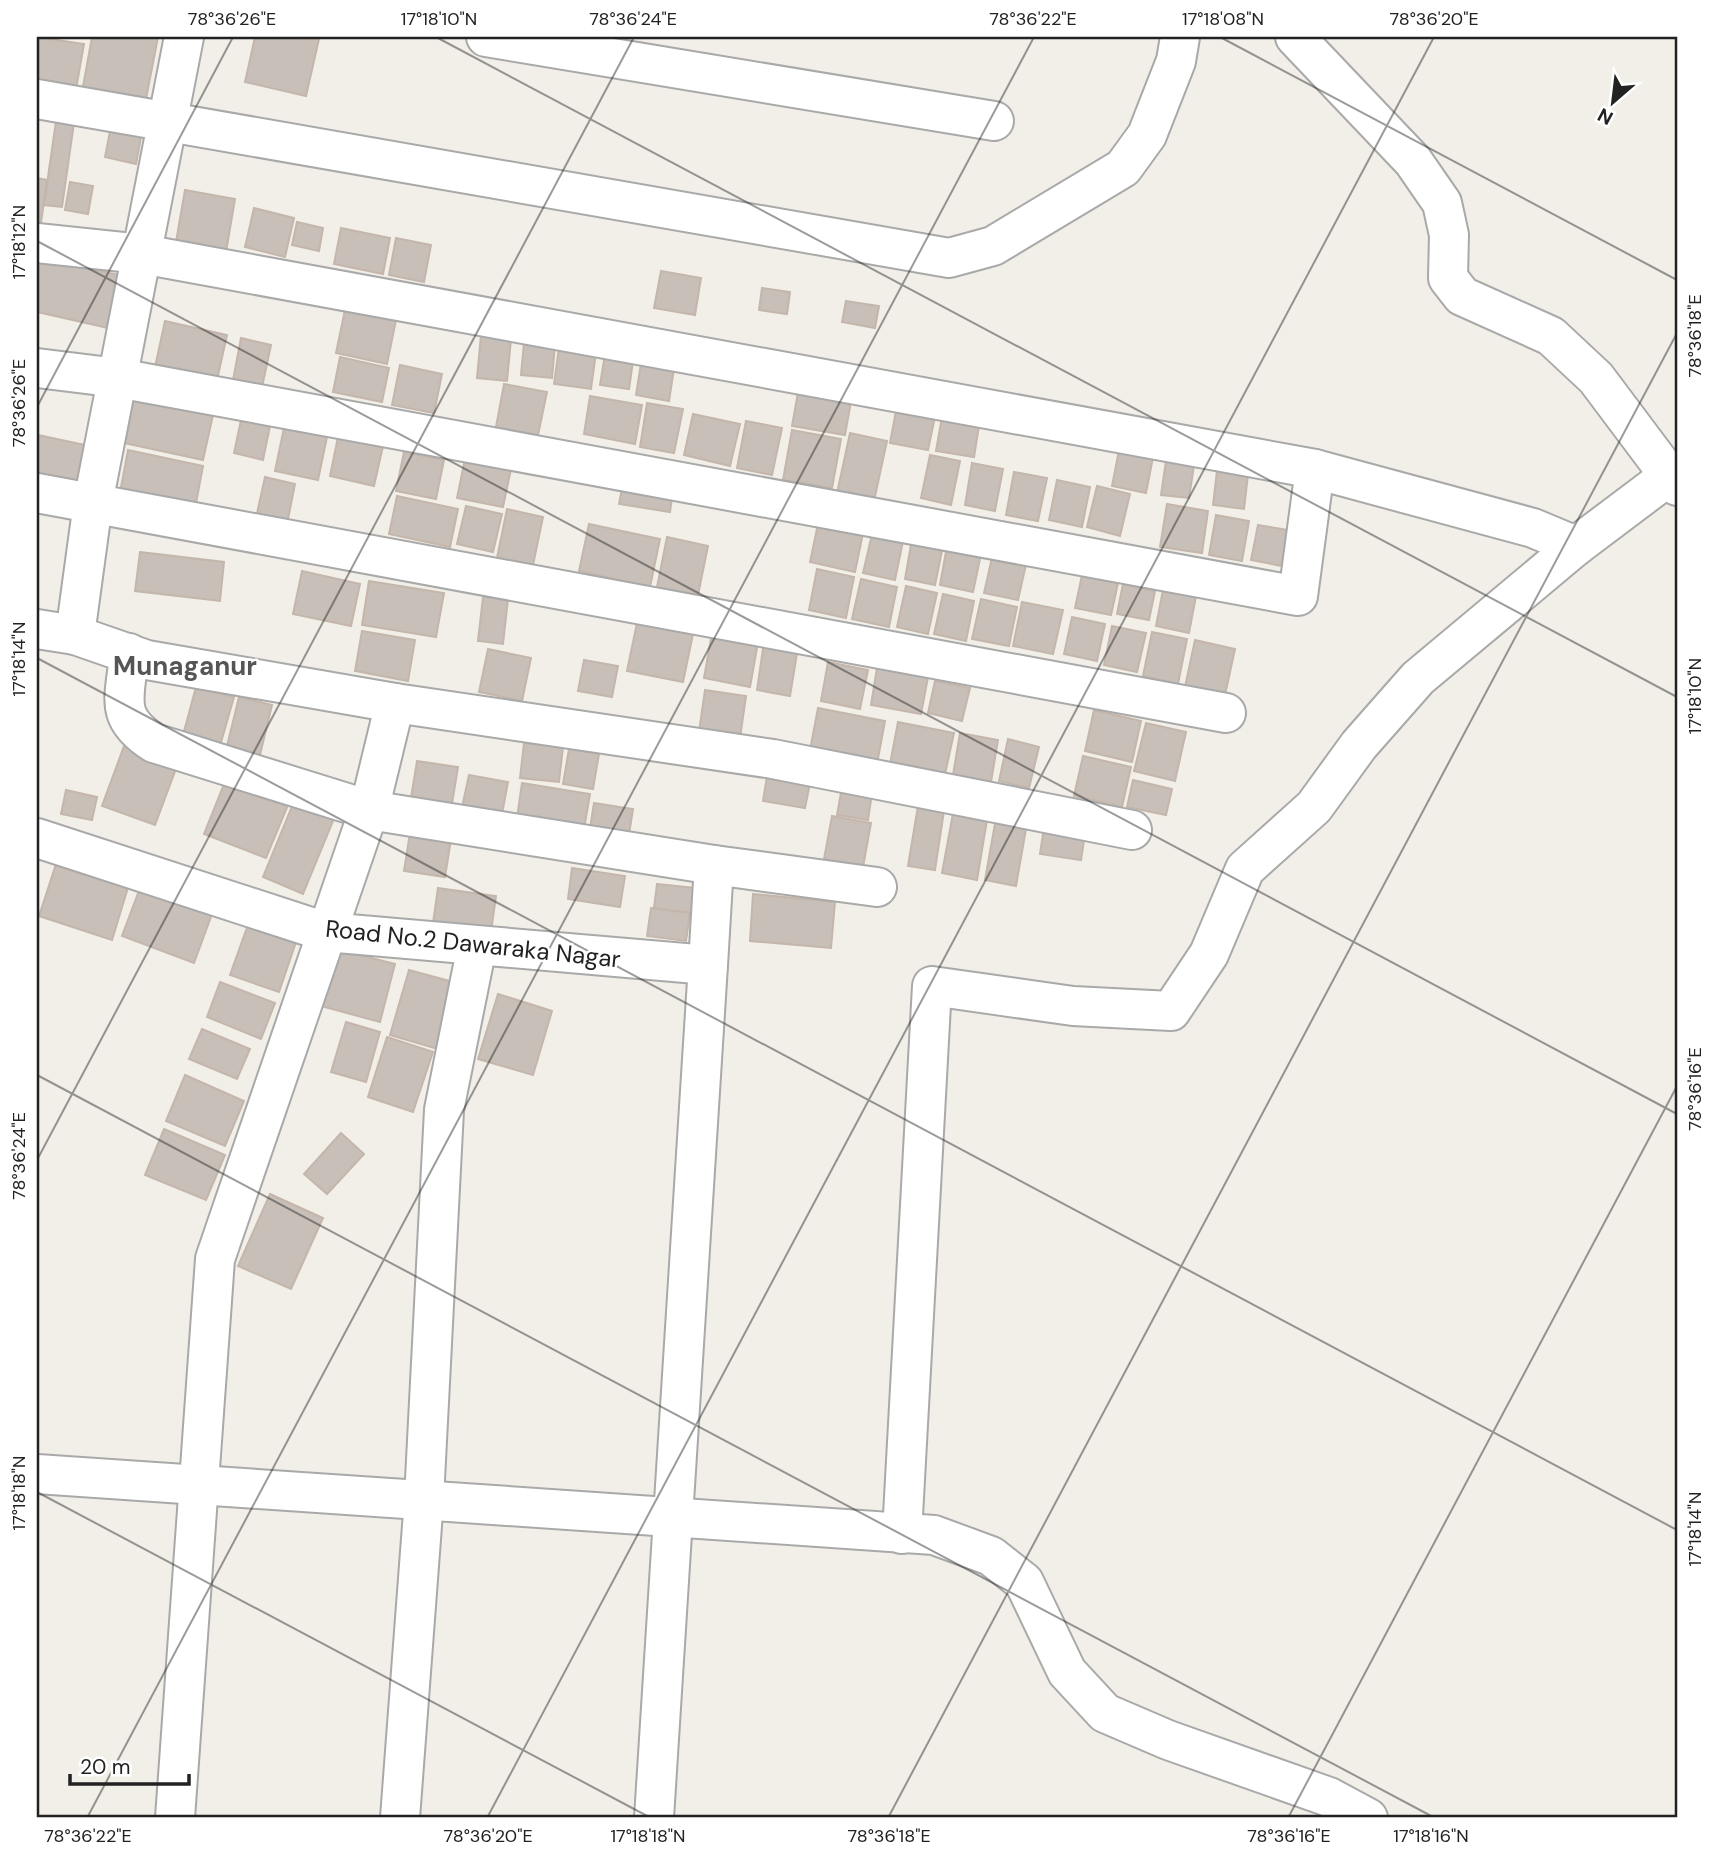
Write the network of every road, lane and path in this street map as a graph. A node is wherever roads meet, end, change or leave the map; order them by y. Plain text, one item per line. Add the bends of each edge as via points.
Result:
1 (184, 37) edge
2 (486, 37) edge
3 (1180, 37) edge
4 (1294, 37) edge
5 (37, 99) edge
6 (168, 121) junction
7 (995, 121) dead end
8 (37, 243) edge
9 (142, 254) junction
10 (37, 368) edge
11 (118, 378) junction
12 (1315, 469) junction
13 (1673, 481) edge
14 (37, 493) edge
15 (93, 503) junction
16 (1576, 546) junction
17 (37, 629) edge
18 (75, 635) junction
19 (129, 653) junction
20 (395, 703) junction
21 (1226, 713) dead end
22 (369, 810) junction
23 (1132, 830) dead end
24 (37, 838) edge
25 (714, 865) junction
26 (877, 887) dead end
27 (326, 932) junction
28 (477, 946) junction
29 (690, 965) junction
30 (37, 1474) edge
31 (201, 1488) junction
32 (424, 1499) junction
33 (674, 1516) junction
34 (902, 1534) junction
35 (175, 1818) edge
36 (400, 1818) edge
37 (654, 1818) edge
38 (1368, 1818) edge

1 - 6 street
2 - 7 street
3 - 6 street via 1176,61 1147,135 1124,169 993,246 949,258
4 - 13 street via 1413,161 1442,203 1448,278 1462,296 1550,336 1596,378
5 - 6 street
6 - 9 street
8 - 9 street
9 - 11 street
9 - 12 street
10 - 11 street
11 - 12 street via 1298,596
11 - 15 street
12 - 16 street via 1533,528
13 - 16 street
14 - 15 street
15 - 18 street
15 - 21 street
16 - 34 street via 1418,678 1359,745 1314,807 1245,869 1209,954 1171,1011 1073,1006 932,986
17 - 18 street
18 - 19 street
19 - 20 street
19 - 22 street via 125,715 133,730 154,743
20 - 22 street
20 - 23 street via 773,760
22 - 25 street
22 - 27 street
24 - 27 street, Road No.2 Dawaraka Nagar
25 - 26 street
25 - 29 street
27 - 28 street, Road No.2 Dawaraka Nagar
27 - 31 street via 215,1259
28 - 29 street, Road No.2 Dawaraka Nagar
28 - 32 street via 444,1110
29 - 33 street
30 - 31 street
31 - 32 street
31 - 35 street
32 - 33 street
32 - 36 street
33 - 34 street
33 - 37 street
34 - 38 street via 934,1535 991,1556 1024,1582 1067,1672 1105,1713 1329,1797

